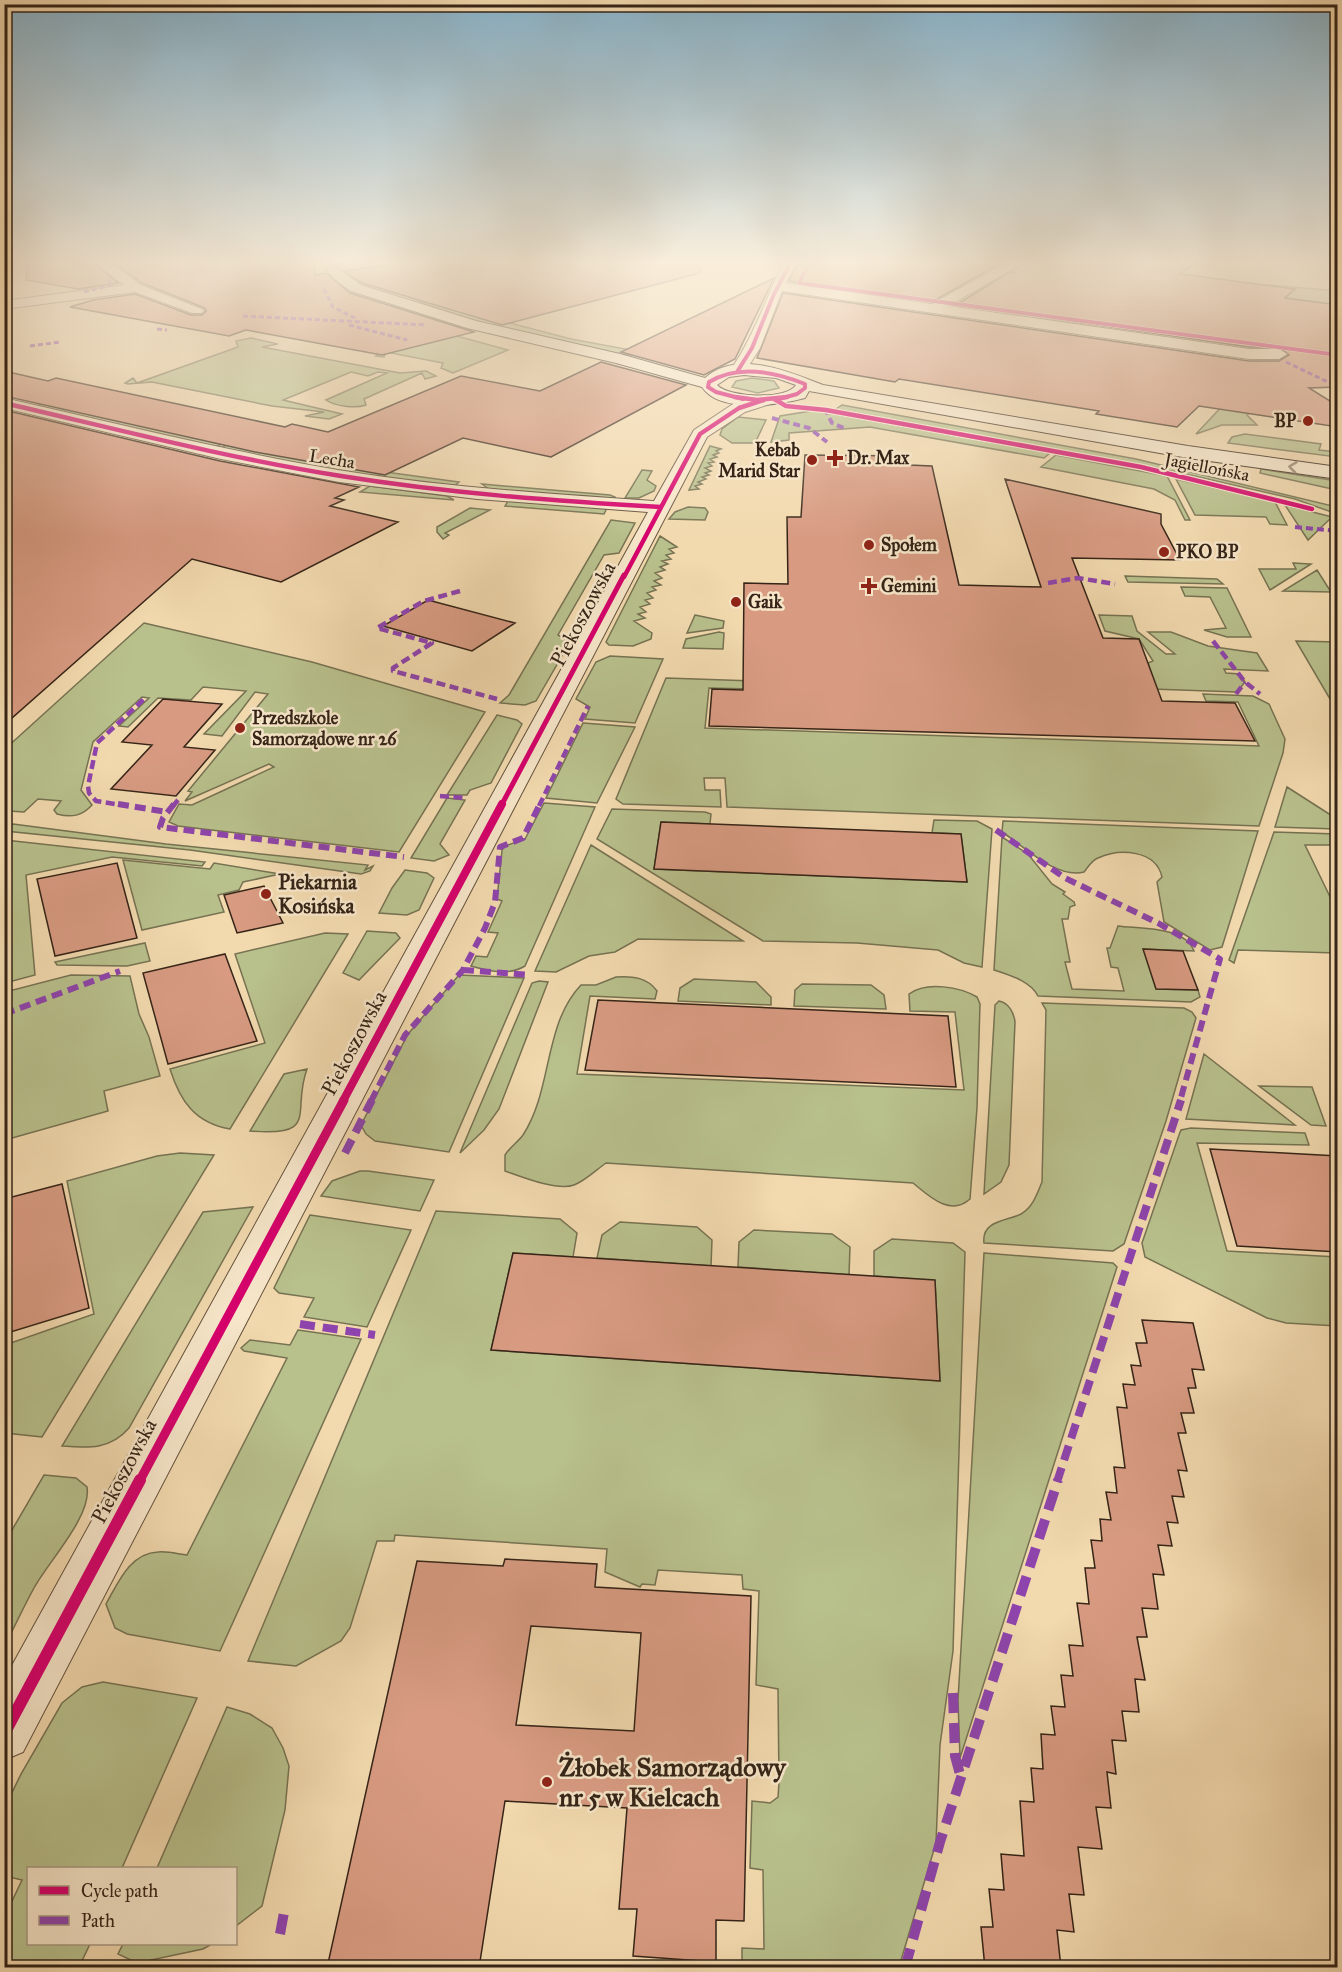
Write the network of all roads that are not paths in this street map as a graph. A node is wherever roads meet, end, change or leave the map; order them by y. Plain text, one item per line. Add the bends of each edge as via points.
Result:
1 (589, 352) edge
2 (750, 352) edge
3 (762, 352) edge
4 (1237, 352) edge
5 (1280, 354) dead end
6 (620, 359) junction
7 (732, 372) junction
8 (774, 373) junction
9 (805, 384) junction
10 (711, 388) junction
11 (791, 397) junction
12 (764, 400) junction
13 (4, 403) edge
14 (700, 434) junction
15 (1338, 473) edge
16 (1315, 490) dead end
17 (661, 507) junction
18 (4, 1734) edge

1 - 6 street
2 - 7 street via 742,368
3 - 8 street
4 - 5 street
6 - 7 street
6 - 10 street
7 - 8 street, Jagiellońska
7 - 10 street via 715,377
8 - 9 street, Jagiellońska
9 - 11 street via 803,392
15 -> 9 street, Jagiellońska via 1188,453
10 - 12 street via 735,398
10 - 14 street, Piekoszowska via 714,403 698,423
11 - 12 street, Jagiellońska
11 - 16 street, Jagiellońska via 859,404
12 - 14 street, Piekoszowska via 740,408
13 - 17 street, Lecha via 353,478 498,496
14 - 17 street, Piekoszowska
17 - 18 street, Piekoszowska

